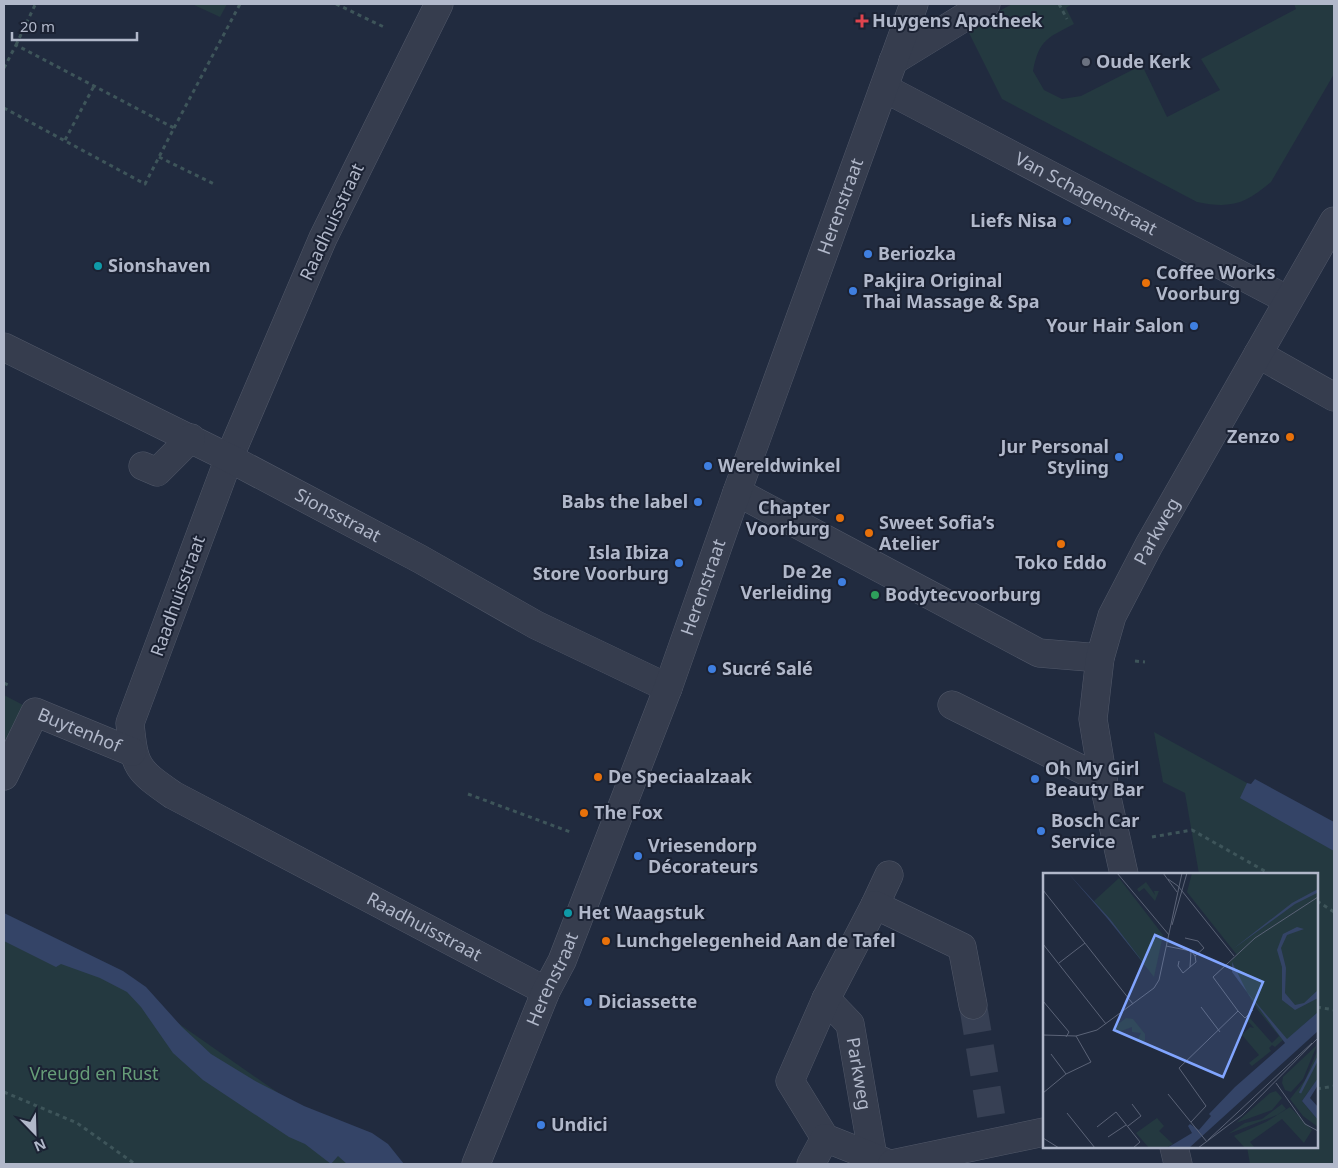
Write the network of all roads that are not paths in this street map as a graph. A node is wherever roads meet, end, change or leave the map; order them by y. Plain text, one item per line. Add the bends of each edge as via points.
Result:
1 (439, 4) edge
2 (914, 4) edge
3 (986, 4) edge
4 (893, 61) junction
5 (884, 88) junction
6 (1334, 221) edge
7 (1288, 300) junction
8 (4, 347) edge
9 (1258, 354) junction
10 (1334, 397) edge
11 (191, 438) junction
12 (229, 458) junction
13 (143, 466) dead end
14 (736, 492) junction
15 (1100, 658) junction
16 (668, 688) junction
17 (952, 705) dead end
18 (132, 752) junction
19 (4, 776) edge
20 (1103, 780) junction
21 (1124, 873) edge
22 (889, 875) dead end
23 (874, 905) junction
24 (546, 990) junction
25 (826, 999) junction
26 (973, 1004) tunnel mouth
27 (1043, 1132) edge
28 (825, 1138) junction
29 (1174, 1148) edge
30 (885, 1162) edge
31 (476, 1164) edge
32 (811, 1164) edge
33 (1178, 1164) edge

1 - 12 street, Raadhuisstraat via 322,238
2 - 4 street, Herenstraat
3 - 4 street
4 - 5 street, Herenstraat
5 - 7 street, Van Schagenstraat
5 - 14 street, Herenstraat
6 - 7 street, Parkweg
7 - 9 street, Parkweg
8 - 11 street, Sionsstraat
9 - 10 street
9 - 15 street, Parkweg via 1112,616
11 - 12 street, Sionsstraat
11 - 13 street via 157,472
12 - 16 street, Sionsstraat via 536,624
12 - 18 street, Raadhuisstraat via 130,723
14 - 15 street via 1039,652
14 - 16 street, Herenstraat
15 - 20 street, Parkweg via 1093,719
16 - 24 street, Herenstraat via 562,961
17 - 20 street
18 - 19 street, Buytenhof via 35,712
18 - 24 street, Raadhuisstraat via 144,775 173,795
20 - 21 street, Parkweg
22 - 23 street
23 - 25 street
23 - 26 street via 962,947
24 - 31 street, Herenstraat
25 - 28 street via 790,1080
25 - 30 street, Parkweg via 850,1024
27 - 30 street via 994,1137
28 - 30 street
28 - 32 street
29 - 33 street

